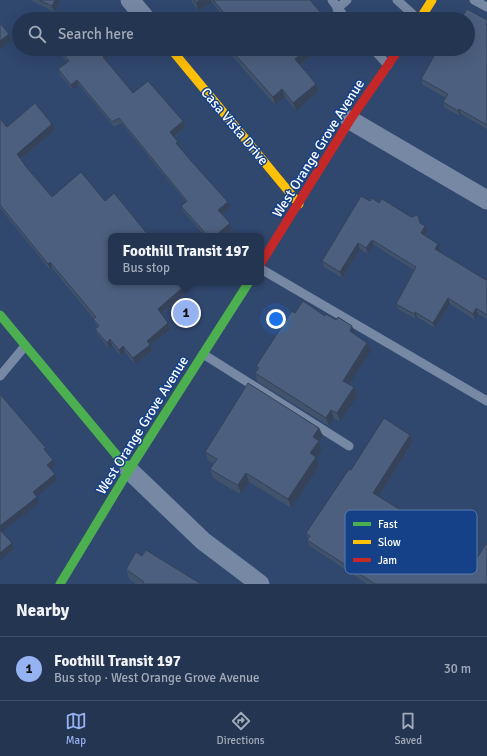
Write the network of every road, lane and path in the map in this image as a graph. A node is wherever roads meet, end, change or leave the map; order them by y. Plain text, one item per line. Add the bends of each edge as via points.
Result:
1 (130, 0) edge
2 (332, 0) edge
3 (347, 0) edge
4 (397, 0) edge
5 (432, 0) edge
6 (474, 0) edge
7 (487, 7) edge
8 (337, 9) junction
9 (140, 12) edge
10 (340, 12) edge
11 (411, 12) edge
12 (424, 12) edge
13 (177, 56) edge
14 (380, 56) edge
15 (394, 56) edge
16 (388, 65) junction
17 (350, 120) junction
18 (487, 200) edge
19 (300, 204) junction
20 (264, 259) edge
21 (264, 271) edge
22 (247, 285) edge
23 (0, 316) edge
24 (25, 346) junction
25 (203, 354) junction
26 (0, 376) edge
27 (487, 401) edge
28 (349, 446) dead end
29 (128, 470) junction
30 (60, 584) edge
31 (260, 584) edge

1 - 9 street
2 - 8 lane
3 - 8 lane
4 - 11 lane
5 - 12 street
6 - 7 lane
8 - 10 lane
13 - 19 street, Casa Vista Drive
14 - 16 lane
15 - 16 street, West Orange Grove Avenue
16 - 17 street, West Orange Grove Avenue
17 - 18 street
17 - 19 street, West Orange Grove Avenue
19 - 20 street, West Orange Grove Avenue
21 - 27 lane
22 - 25 street, West Orange Grove Avenue
23 - 24 street
24 - 26 lane
24 - 29 street
25 - 28 lane
25 - 29 street, West Orange Grove Avenue
29 - 30 street, West Orange Grove Avenue
29 - 31 street via 203,541

